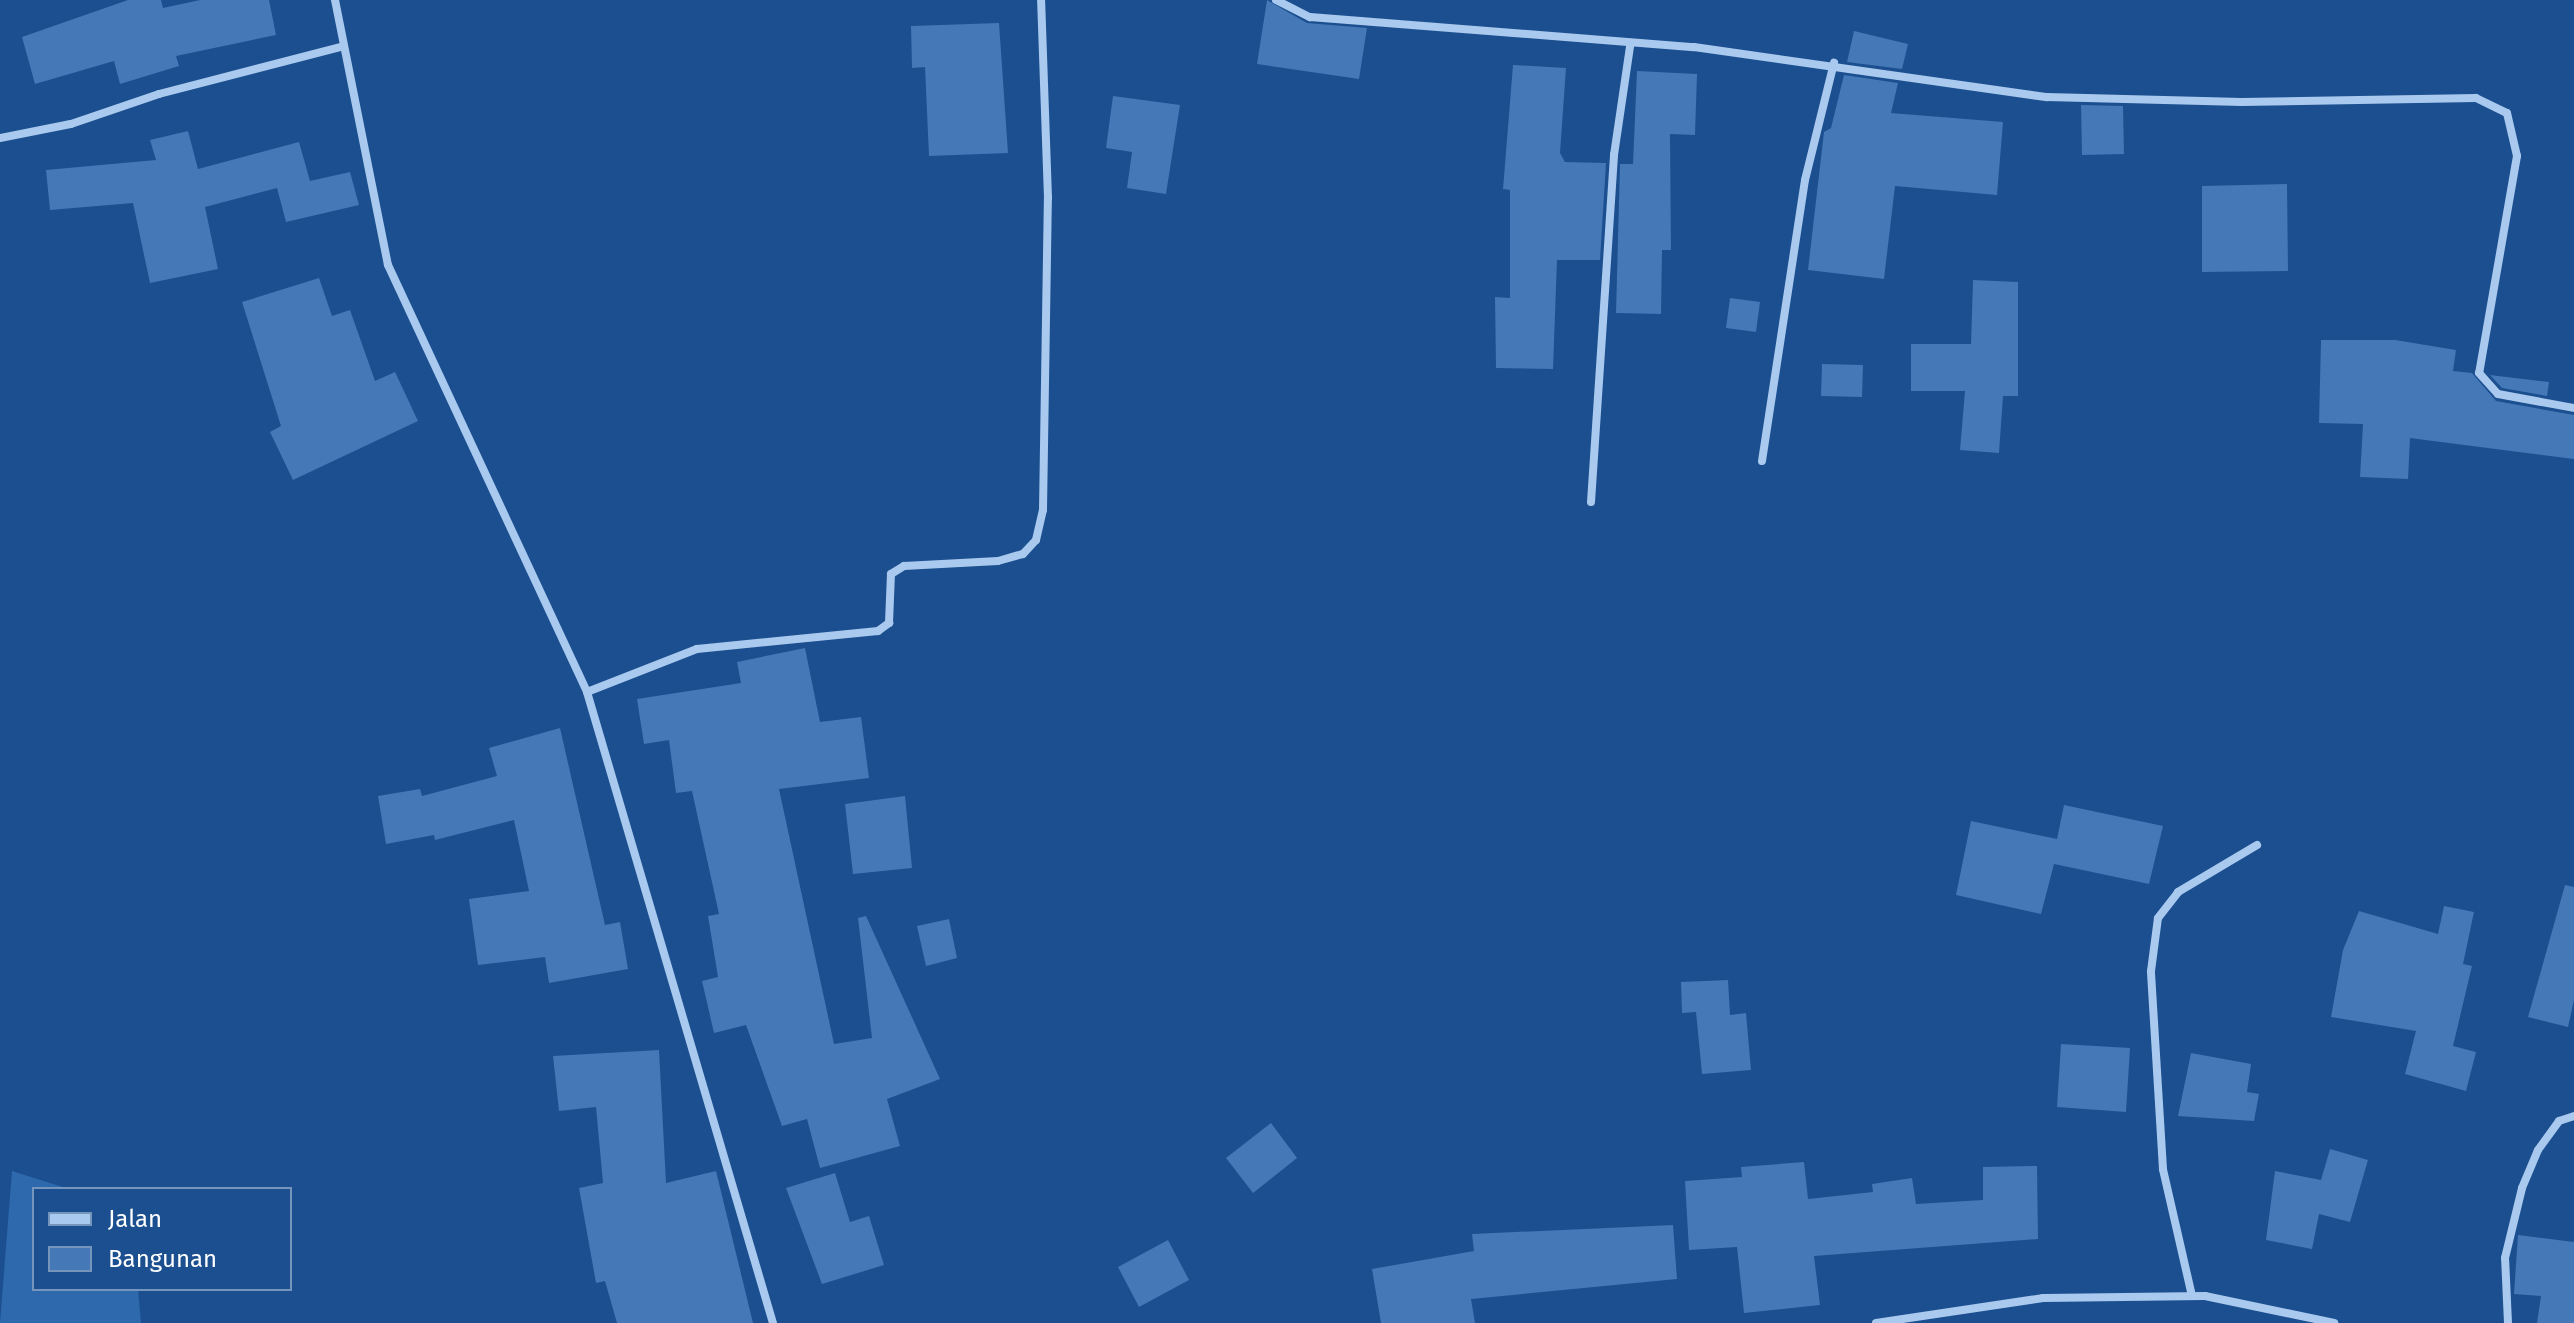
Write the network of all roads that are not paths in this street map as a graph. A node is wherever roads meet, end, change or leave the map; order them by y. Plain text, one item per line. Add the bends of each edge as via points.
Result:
1 (335, 0) edge
2 (1041, 0) edge
3 (1276, 0) edge
4 (344, 46) junction
5 (1630, 46) junction
6 (1834, 63) junction
7 (0, 138) edge
8 (2574, 408) edge
9 (1762, 461) dead end
10 (1591, 502) dead end
11 (587, 692) junction
12 (2257, 845) dead end
13 (2574, 1116) edge
14 (2192, 1296) junction
15 (773, 1323) edge
16 (1876, 1323) edge
17 (2334, 1323) edge
18 (2508, 1323) edge

1 - 4 street
2 - 11 street via 1048,198 1043,510 1036,540 1023,554 998,561 904,566 891,574 889,623 878,631 697,649 665,657
3 - 5 street via 1310,17
4 - 7 street via 159,94 71,124
4 - 11 street via 392,277
5 - 6 street
5 - 10 street via 1614,155
6 - 8 street via 2047,97 2242,102 2476,98 2495,104 2515,130 2517,156 2479,373 2498,394
6 - 9 street via 1805,180
11 - 15 street
12 - 14 street via 2178,892 2158,918 2151,971 2163,1169
13 - 18 street via 2559,1121 2538,1150 2522,1188 2505,1258
14 - 16 street via 2043,1298
14 - 17 street

